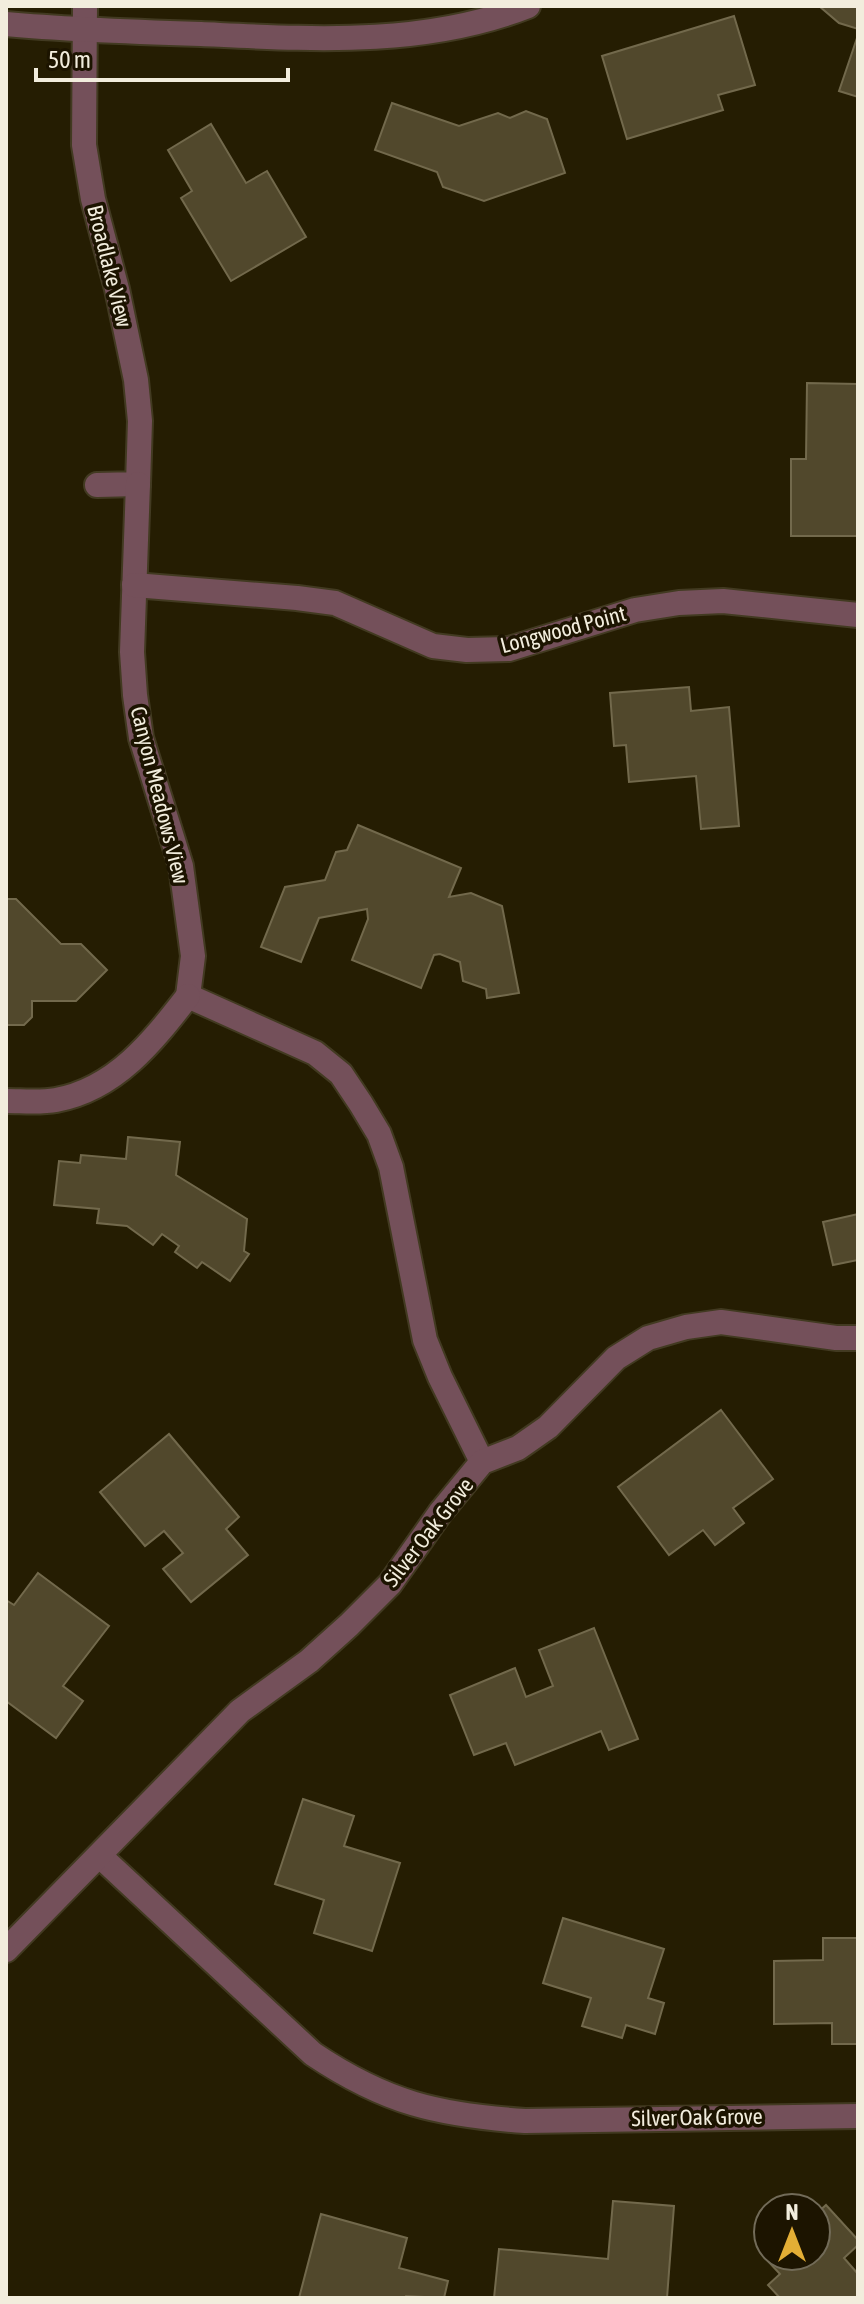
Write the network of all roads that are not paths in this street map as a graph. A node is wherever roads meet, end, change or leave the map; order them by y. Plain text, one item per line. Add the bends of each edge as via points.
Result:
1 (528, 6) edge
2 (85, 18) edge
3 (6, 24) edge
4 (138, 484) junction
5 (97, 485) dead end
6 (134, 585) junction
7 (858, 615) edge
8 (188, 996) junction
9 (6, 1101) edge
10 (858, 1338) edge
11 (482, 1462) junction
12 (100, 1856) junction
13 (6, 1950) edge
14 (858, 2116) edge

1 - 2 street via 470,23 368,38 312,39
2 - 3 street
2 - 4 street, Broadlake View via 84,145 136,380
4 - 5 street
4 - 6 street, Canyon Meadows View
6 - 7 street, Longwood Point via 335,603 433,646 467,650 509,649 635,610 679,603 723,601
6 - 8 street, Canyon Meadows View via 135,695 141,738 181,866 193,956
8 - 9 street via 152,1041 91,1090 54,1100
8 - 11 street via 315,1053 341,1074 361,1104 391,1167 425,1340
10 - 11 street, Silver Oak Grove via 721,1322 648,1338 616,1358 548,1427 518,1448
11 - 12 street, Silver Oak Grove via 390,1584 309,1661 240,1711
12 - 13 street, Silver Oak Grove
12 - 14 street, Silver Oak Grove via 313,2054 382,2094 429,2110 525,2121

